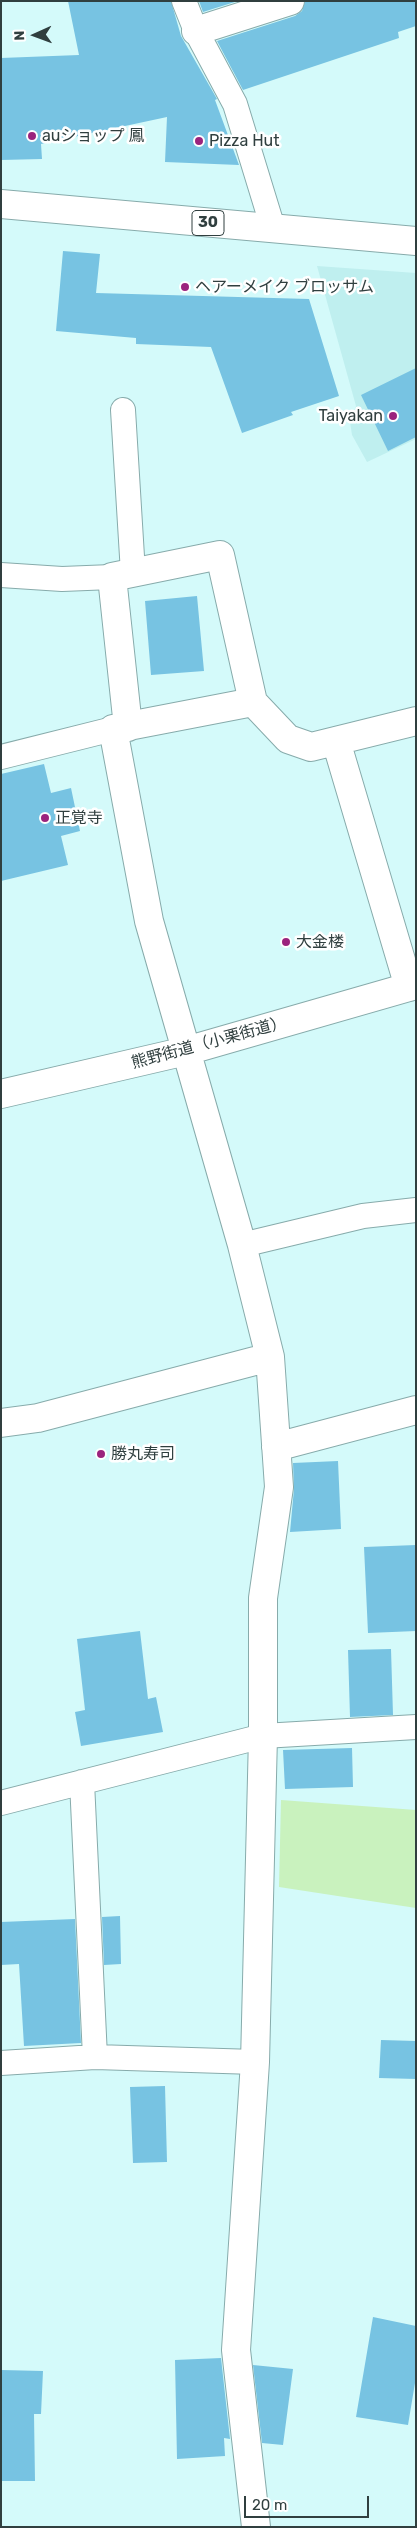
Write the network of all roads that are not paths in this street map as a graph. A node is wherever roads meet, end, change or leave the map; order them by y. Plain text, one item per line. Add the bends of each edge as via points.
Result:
1 (184, 1) edge
2 (290, 1) edge
3 (196, 31) junction
4 (1, 204) edge
5 (273, 228) junction
6 (416, 241) edge
7 (123, 410) dead end
8 (1, 575) edge
9 (122, 575) junction
10 (253, 702) junction
11 (416, 721) edge
12 (121, 728) junction
13 (336, 741) junction
14 (1, 756) edge
15 (412, 986) edge
16 (186, 1051) junction
17 (1, 1094) edge
18 (416, 1210) edge
19 (242, 1245) junction
20 (270, 1357) junction
21 (416, 1410) edge
22 (1, 1423) edge
23 (276, 1447) junction
24 (416, 1727) edge
25 (263, 1736) junction
26 (82, 1782) junction
27 (1, 1803) edge
28 (96, 2057) junction
29 (255, 2062) junction
30 (1, 2063) edge
31 (256, 2527) edge

1 - 3 lane
2 - 3 street
3 - 5 lane via 235,104
4 - 5 street, 30
5 - 6 street, 30
7 - 9 lane
8 - 9 lane via 62,579
9 - 10 street via 220,555
9 - 12 street
10 - 12 street
10 - 13 street via 288,739 311,747
11 - 13 street
12 - 14 lane
12 - 16 street via 149,921
13 - 15 street
15 - 16 street, 熊野街道（小栗街道）
16 - 17 street, 熊野街道（小栗街道）
16 - 19 street
18 - 19 lane via 363,1216
19 - 20 street
20 - 22 street via 38,1418
20 - 23 street
21 - 23 street
23 - 25 street via 279,1487 263,1598
24 - 25 lane
25 - 26 lane
25 - 29 street
26 - 27 lane
26 - 28 lane
28 - 29 lane
28 - 30 lane
29 - 31 street via 236,2350

